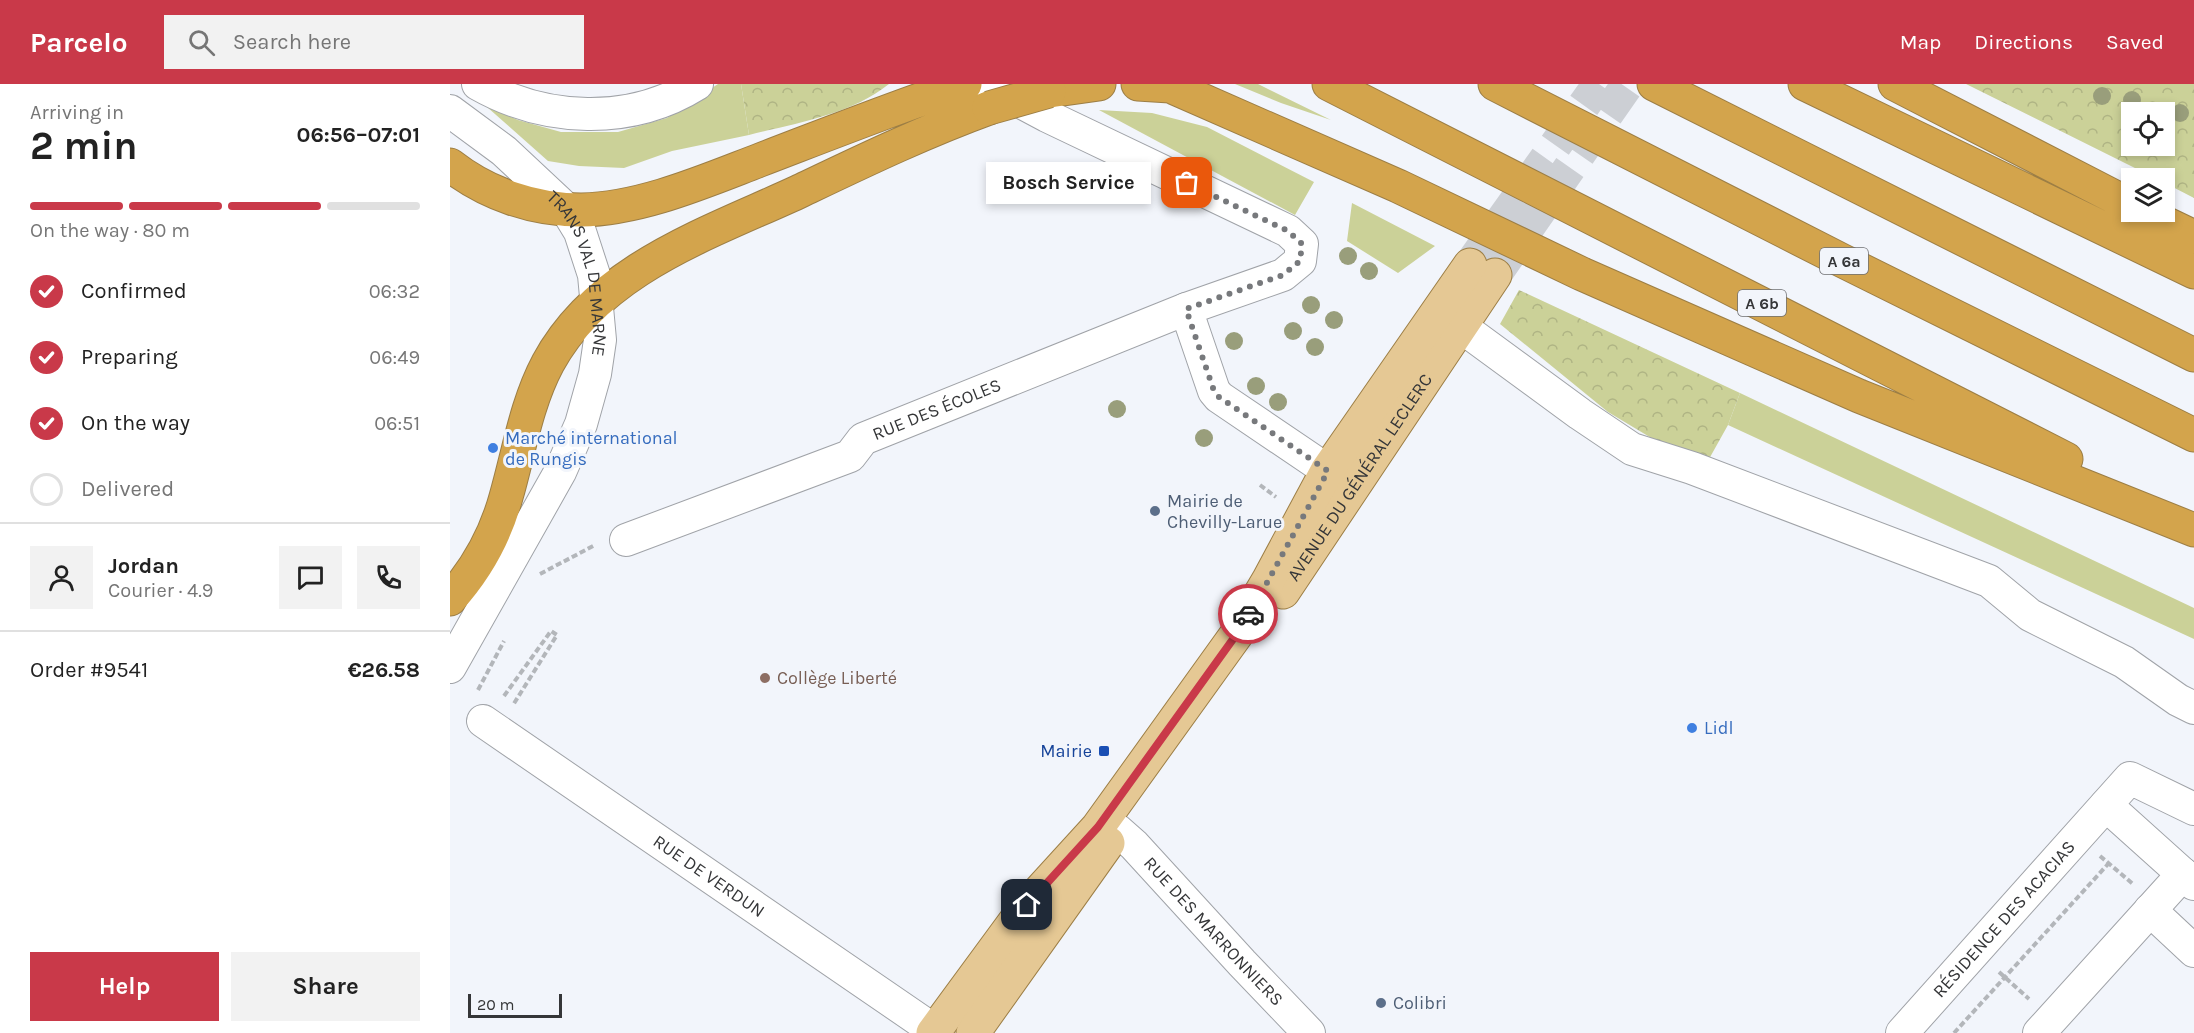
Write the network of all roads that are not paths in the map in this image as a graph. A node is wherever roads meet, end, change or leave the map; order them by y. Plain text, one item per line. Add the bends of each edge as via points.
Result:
1 (478, 84) edge
2 (697, 84) edge
3 (1099, 84) edge
4 (1138, 84) edge
5 (1329, 84) edge
6 (1495, 84) edge
7 (1654, 84) edge
8 (1805, 84) edge
9 (1894, 84) edge
10 (1168, 85) edge
11 (975, 91) edge
12 (450, 111) edge
13 (450, 165) edge
14 (2121, 200) edge
15 (566, 209) junction
16 (2163, 222) edge
17 (2194, 237) edge
18 (2194, 272) edge
19 (598, 300) junction
20 (1186, 309) junction
21 (1460, 326) junction
22 (2194, 355) edge
23 (2194, 435) edge
24 (1340, 480) junction
25 (2194, 524) edge
26 (2194, 530) edge
27 (626, 540) road end
28 (450, 599) edge
29 (450, 667) edge
30 (2194, 708) edge
31 (489, 712) road end
32 (2106, 805) junction
33 (2194, 809) edge
34 (1117, 830) junction
35 (2189, 879) edge
36 (2153, 907) junction
37 (2194, 951) edge
38 (2045, 1026) edge
39 (934, 1032) edge
40 (974, 1033) edge
41 (1309, 1033) edge
42 (1902, 1033) edge

1 - 2 street via 524,105 586,114 655,105
3 - 11 highway, bridge via 1049,91
4 - 10 highway
5 - 25 highway, A 6b
6 - 23 highway, A 6a
7 - 22 highway
8 - 18 highway
9 - 14 highway
10 - 26 highway via 1859,396
11 - 15 highway via 897,107 698,184 610,207
11 - 19 highway via 946,124 661,256
11 - 20 street, RUE DES ÉCOLES via 1047,116 1288,231 1302,244 1300,261 1283,275
12 - 15 street, TRANS VAL DE MARNE via 504,151
13 - 15 highway via 464,176 518,201
15 - 19 street, TRANS VAL DE MARNE via 587,250
16 - 17 highway
19 - 28 highway via 560,343 548,364 530,408 496,526 480,558
19 - 29 street, TRANS VAL DE MARNE via 600,340 581,424 560,472
20 - 24 street via 1219,397
20 - 27 street, RUE DES ÉCOLES via 863,439 850,456
21 - 24 main road, AVENUE DU GÉNÉRAL LECLERC
21 - 24 main road, AVENUE DU GÉNÉRAL LECLERC via 1483,270
21 - 30 street via 1632,448 1989,580 2030,615 2124,662
24 - 34 main road, AVENUE DU GÉNÉRAL LECLERC via 1241,655
24 - 39 main road via 1268,581 1236,635 1098,827 1027,905
31 - 39 street, RUE DE VERDUN
32 - 33 street, RÉSIDENCE DES ACACIAS via 2130,778
32 - 35 street
32 - 42 street, RÉSIDENCE DES ACACIAS
34 - 40 main road, AVENUE DU GÉNÉRAL LECLERC
34 - 41 street, RUE DES MARRONNIERS
35 - 36 street
36 - 37 street
36 - 38 street

